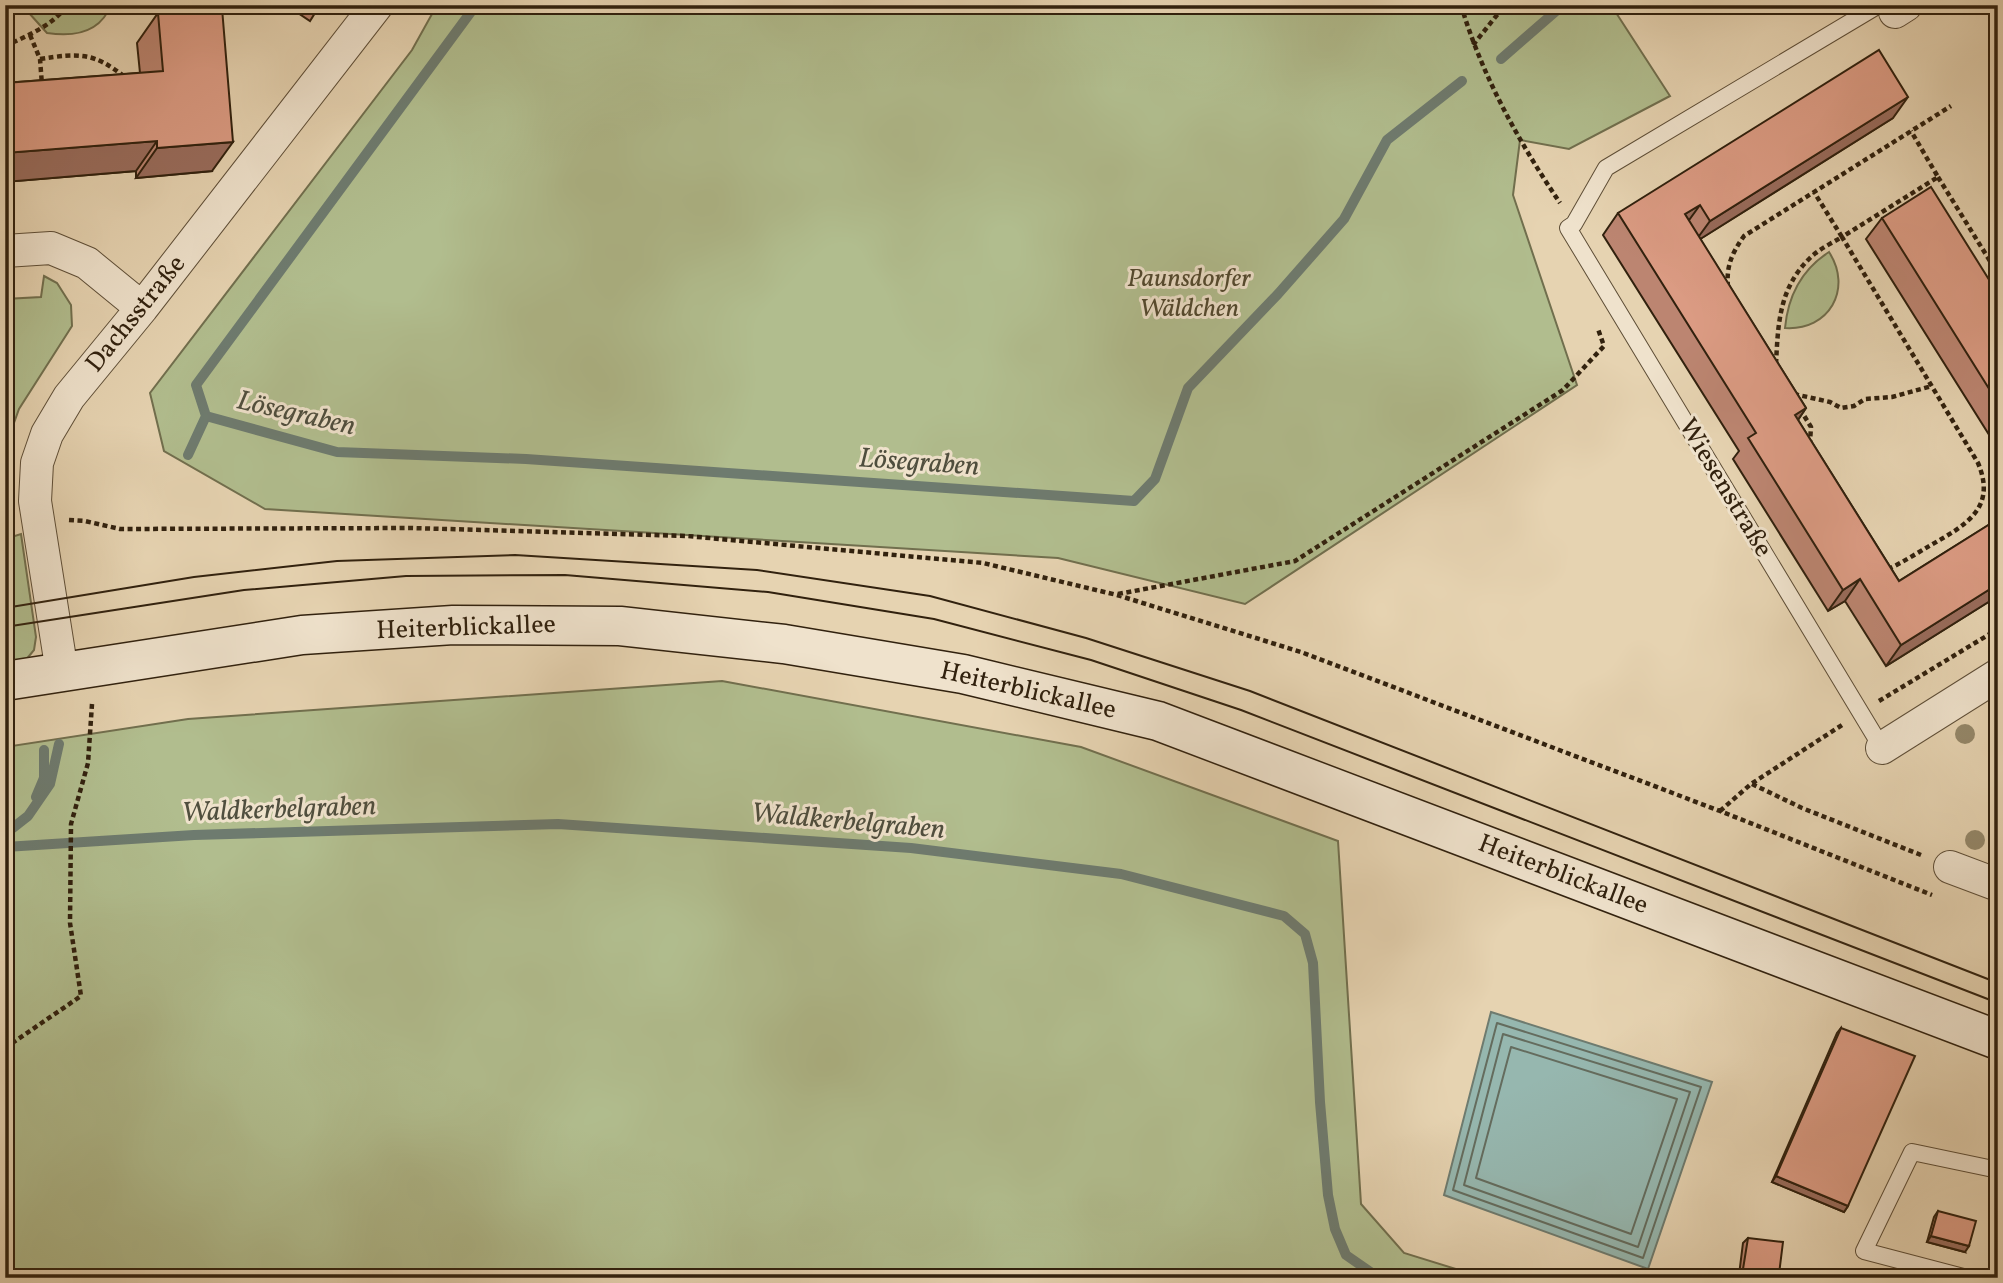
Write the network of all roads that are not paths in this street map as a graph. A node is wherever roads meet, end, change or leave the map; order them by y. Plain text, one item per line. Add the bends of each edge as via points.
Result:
1 (377, 5) edge
2 (1893, 7) edge
3 (5, 251) edge
4 (142, 308) junction
5 (1998, 674) edge
6 (5, 681) edge
7 (77, 682) junction
8 (1882, 748) joint
9 (1950, 867) road end
10 (1998, 885) edge
11 (1998, 1040) edge
12 (1998, 1170) edge
13 (1967, 1278) edge

1 - 4 street, Dachsstraße
2 - 8 lane, Wiesenstraße via 1605,168 1571,226
3 - 4 street via 51,248 87,263
4 - 7 street, Dachsstraße via 55,418 35,476 38,519
5 - 8 street
6 - 7 main road, Heiterblickallee
7 - 11 main road, Heiterblickallee via 302,635 467,625 620,626 784,644 963,674 1158,721
9 - 10 street
12 - 13 lane via 1912,1152 1864,1251

